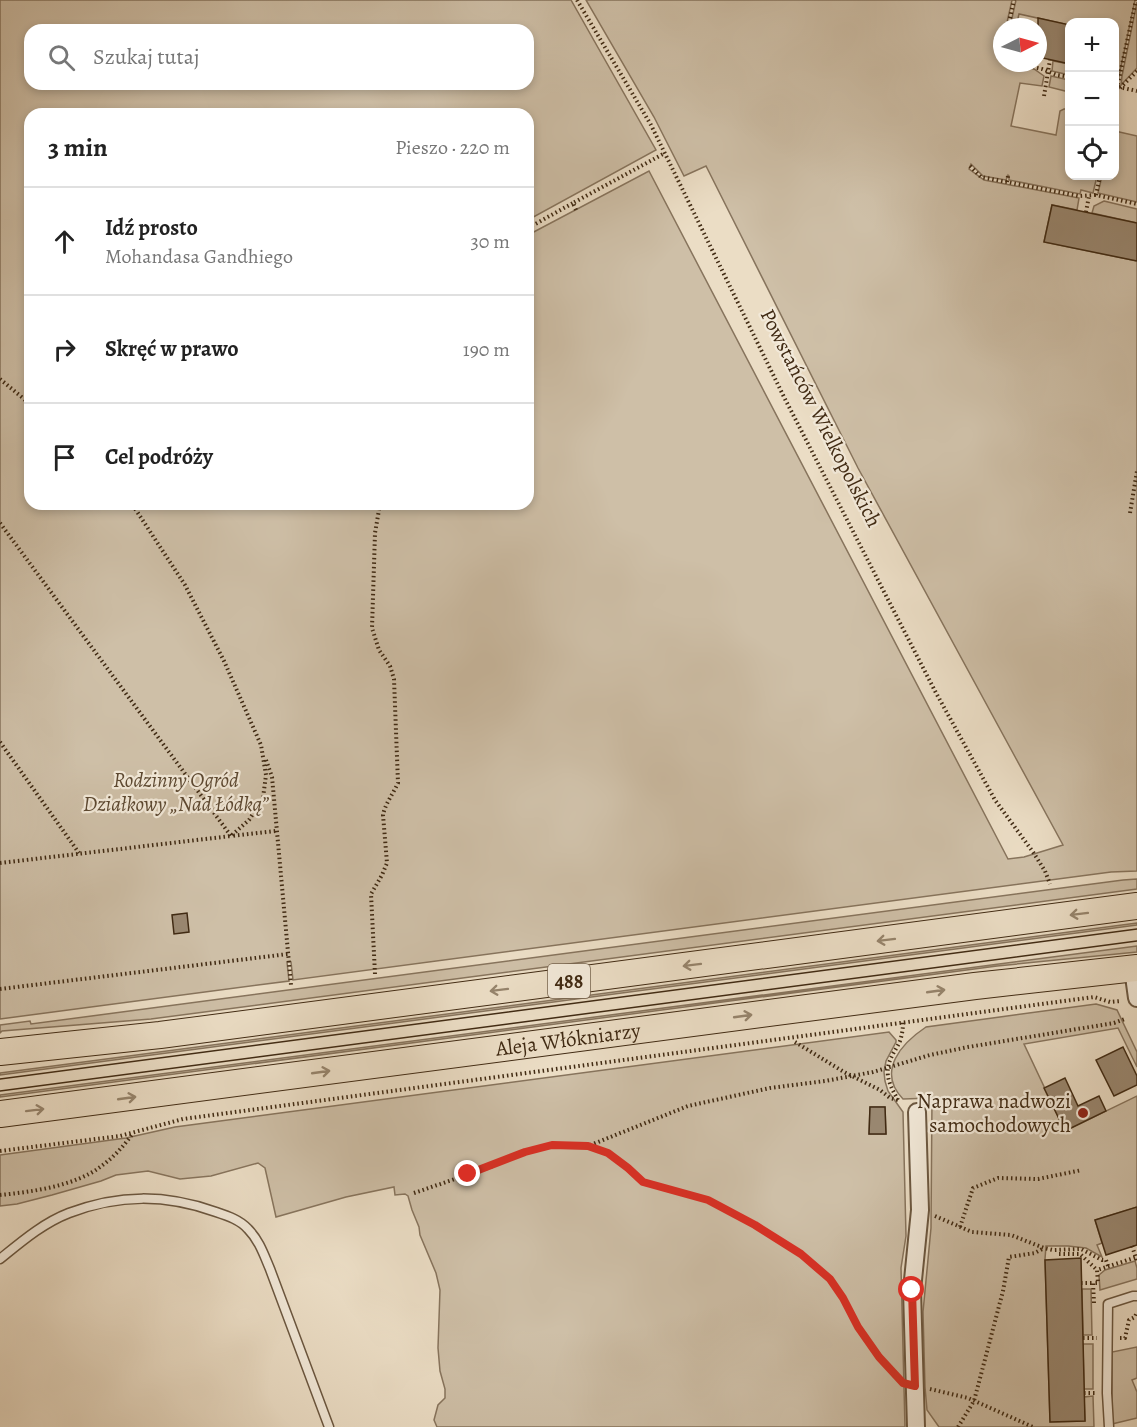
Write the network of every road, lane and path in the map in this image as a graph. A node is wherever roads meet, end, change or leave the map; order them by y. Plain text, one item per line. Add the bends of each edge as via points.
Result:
1 (577, 0) edge
2 (1014, 0) edge
3 (1136, 0) edge
4 (1010, 18) edge
5 (1050, 60) dead end
6 (1048, 71) junction
7 (1137, 71) edge
8 (1065, 76) edge
9 (1119, 82) edge
10 (1119, 86) edge
11 (1119, 87) edge
12 (1137, 91) edge
13 (1044, 96) dead end
14 (665, 153) junction
15 (970, 166) dead end
16 (1008, 176) dead end
17 (1099, 180) edge
18 (1007, 182) junction
19 (1096, 195) junction
20 (1089, 196) junction
21 (573, 203) junction
22 (1137, 204) edge
23 (576, 210) dead end
24 (1086, 212) dead end
25 (534, 225) edge
26 (0, 379) edge
27 (24, 399) edge
28 (1137, 471) edge
29 (136, 510) edge
30 (379, 510) edge
31 (1130, 513) dead end
32 (0, 523) edge
33 (0, 742) edge
34 (261, 745) junction
35 (276, 831) junction
36 (231, 836) junction
37 (79, 854) junction
38 (0, 863) edge
39 (1050, 884) dead end
40 (1137, 906) edge
41 (288, 954) junction
42 (1135, 969) edge
43 (375, 974) dead end
44 (291, 985) dead end
45 (0, 989) edge
46 (1132, 999) edge
47 (1125, 1019) dead end
48 (903, 1022) junction
49 (795, 1042) dead end
50 (0, 1052) edge
51 (888, 1068) junction
52 (852, 1076) junction
53 (898, 1100) junction
54 (917, 1112) joint
55 (0, 1114) edge
56 (134, 1133) junction
57 (588, 1146) junction
58 (0, 1151) edge
59 (1082, 1170) dead end
60 (414, 1193) dead end
61 (0, 1195) edge
62 (920, 1210) junction
63 (960, 1227) junction
64 (1132, 1246) dead end
65 (1044, 1248) junction
66 (1059, 1254) dead end
67 (0, 1259) edge
68 (1137, 1261) edge
69 (1108, 1266) dead end
70 (1097, 1270) dead end
71 (1081, 1283) dead end
72 (1093, 1283) dead end
73 (1137, 1296) edge
74 (1083, 1338) dead end
75 (1094, 1338) dead end
76 (915, 1386) junction
77 (1084, 1393) dead end
78 (1096, 1393) dead end
79 (974, 1401) junction
80 (330, 1427) edge
81 (916, 1427) edge
82 (958, 1427) edge
83 (1033, 1427) edge
84 (1109, 1427) edge

1 - 14 path, Powstańców Wielkopolskich
2 - 4 path
3 - 9 path
5 - 6 path
6 - 8 path
6 - 13 path
7 - 10 path
11 - 12 path
14 - 21 path
14 - 39 path, Powstańców Wielkopolskich via 785,399 935,691 995,800 1033,852
15 - 18 path via 981,177
16 - 18 path
17 - 19 path
18 - 20 path
19 - 20 path
19 - 22 path
20 - 24 path
21 - 23 path
21 - 25 path
26 - 27 path
28 - 31 path
29 - 34 path via 185,585
30 - 43 path via 372,628 394,679 398,783 383,815 387,863 371,894
32 - 36 path
33 - 37 path
34 - 35 path via 272,777
34 - 36 path via 266,775 262,798 249,820
35 - 36 path
35 - 41 path
36 - 37 path
37 - 38 path
40 -> 50 main road, 488 via 184,1032
41 - 44 path
41 - 45 path
42 - 46 street
55 -> 42 main road, Aleja Włókniarzy via 951,989
46 - 48 path via 1110,1002 1094,997
47 - 51 path via 968,1047
48 - 51 path via 900,1041
48 - 56 path via 183,1119
49 - 52 path
51 - 52 path
51 - 53 path
52 - 53 path
52 - 57 path via 771,1088 688,1107
53 - 54 path
54 - 62 street
56 - 58 path
56 - 61 path via 102,1166 88,1174 32,1191
57 - 60 path via 552,1145 525,1152
57 - 76 path via 608,1153 643,1182 708,1200 801,1254 830,1279 879,1357 903,1383
59 - 63 path via 1038,1179 998,1178 973,1188
62 - 63 path
62 - 76 street via 912,1290
63 - 65 path via 972,1232 1011,1235
64 - 68 path
65 - 69 path via 1081,1249 1106,1260
65 - 79 path via 1009,1257
66 - 70 path via 1080,1254
67 - 80 lane via 44,1225 68,1214 125,1199 171,1199 232,1217 247,1227 259,1244
71 - 72 path
73 - 84 lane via 1108,1304
74 - 75 path
76 - 79 path
76 - 81 street
77 - 78 path
79 - 82 path
79 - 83 path

